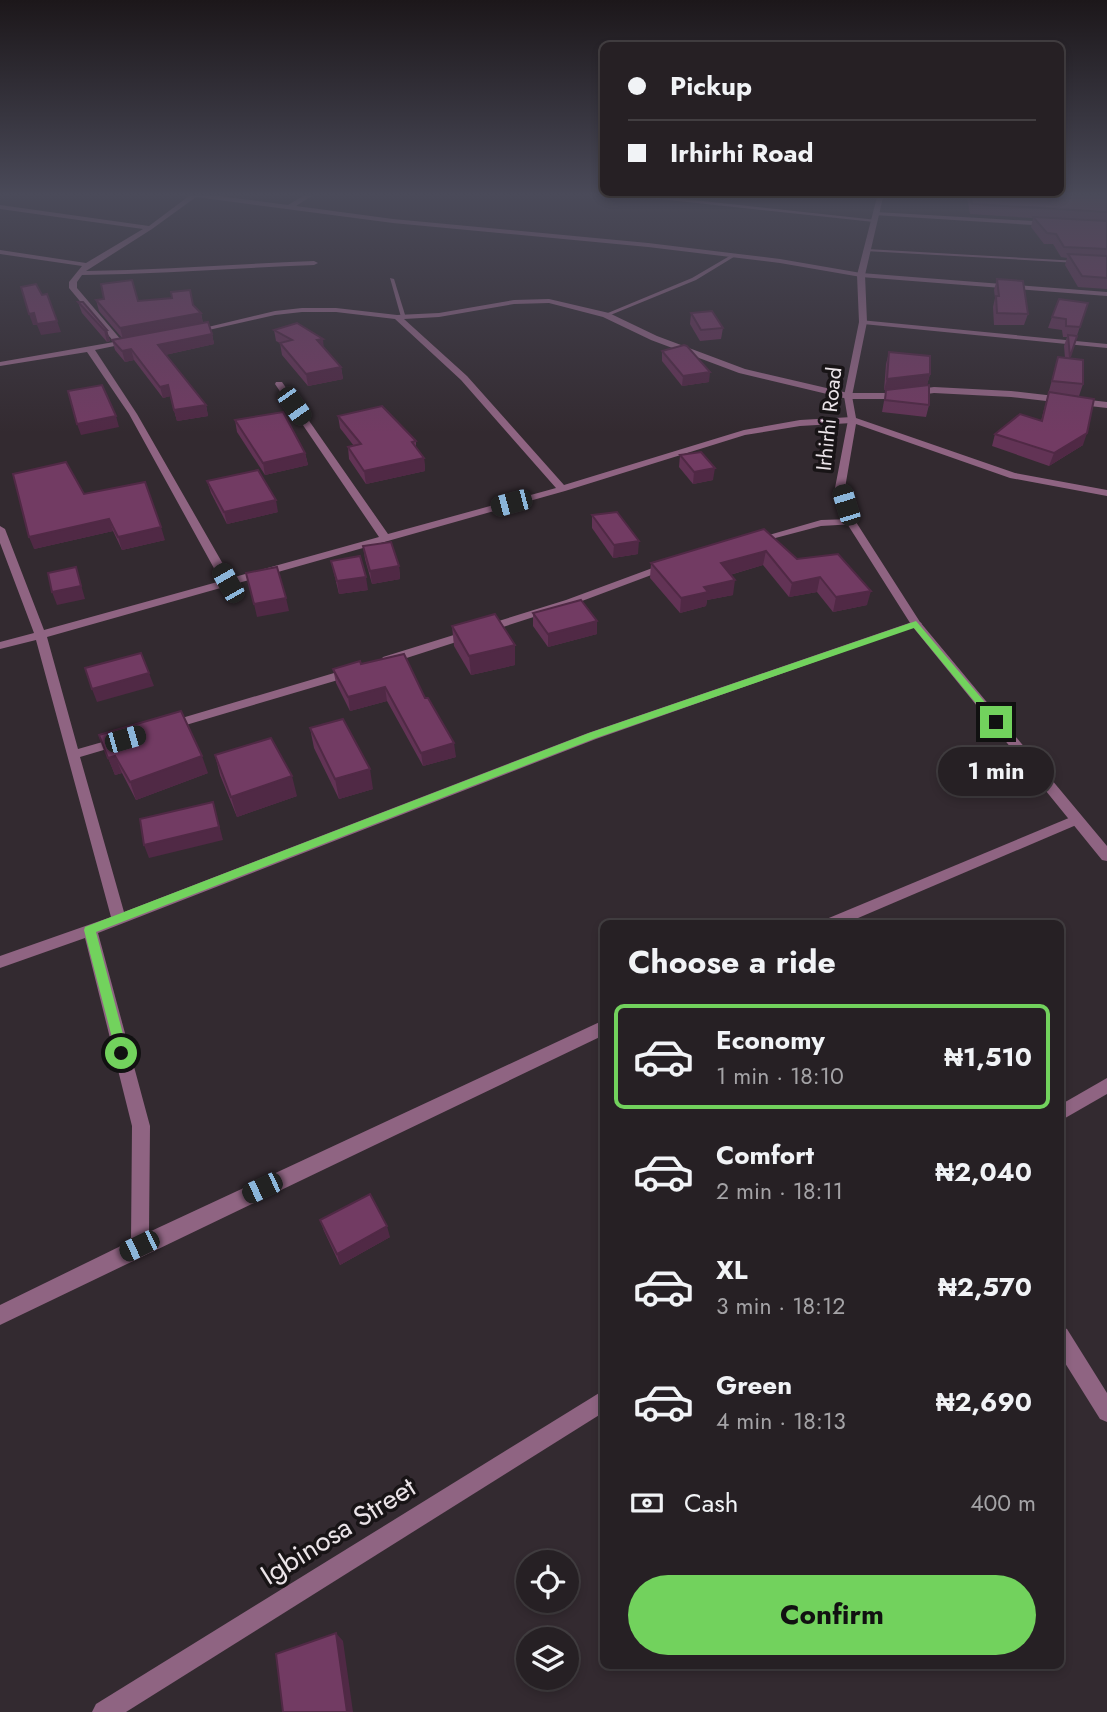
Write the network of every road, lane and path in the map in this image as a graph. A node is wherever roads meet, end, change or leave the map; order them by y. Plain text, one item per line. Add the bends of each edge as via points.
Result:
1 (80, 273) joint
2 (87, 273) edge
3 (705, 273) edge
4 (847, 273) edge
5 (861, 275) junction
6 (392, 279) dead end
7 (1107, 294) edge
8 (606, 315) junction
9 (401, 317) junction
10 (863, 322) junction
11 (178, 335) edge
12 (143, 340) edge
13 (120, 344) junction
14 (1107, 346) edge
15 (89, 348) junction
16 (0, 364) edge
17 (279, 384) dead end
18 (848, 396) junction
19 (1107, 405) edge
20 (852, 420) junction
21 (562, 489) junction
22 (1107, 493) edge
23 (851, 522) junction
24 (0, 530) edge
25 (386, 539) junction
26 (746, 542) edge
27 (682, 561) edge
28 (228, 583) junction
29 (916, 624) junction
30 (41, 637) junction
31 (0, 646) edge
32 (377, 663) edge
33 (365, 667) edge
34 (152, 731) edge
35 (139, 735) edge
36 (72, 755) junction
37 (1076, 820) junction
38 (1107, 856) edge
39 (119, 920) junction
40 (838, 920) edge
41 (90, 930) junction
42 (0, 962) edge
43 (600, 1029) edge
44 (1107, 1085) edge
45 (1064, 1112) edge
46 (139, 1246) junction
47 (0, 1315) edge
48 (1064, 1342) edge
49 (600, 1402) edge
50 (1107, 1412) edge
51 (104, 1712) edge

1 - 2 street
1 - 13 street via 73,288
3 - 8 lane
4 - 5 street
5 - 7 street
5 - 10 street, Irhirhi Road
6 - 9 lane
8 - 9 street via 549,301
8 - 18 street via 743,371
9 - 11 street via 302,310
9 - 21 street via 477,388
10 - 14 street
10 - 18 street, Irhirhi Road
12 - 13 street
13 - 15 street
15 - 16 street
15 - 28 street via 133,414
17 - 25 street
18 - 19 street via 934,390
18 - 20 street, Irhirhi Road
20 - 21 street via 744,433
20 - 22 street via 1013,476
20 - 23 street, Irhirhi Road via 841,488
21 - 25 street
23 - 26 street via 821,523
23 - 29 street, Irhirhi Road
24 - 30 street
25 - 28 street
27 - 32 street
28 - 30 street
29 - 37 street, Irhirhi Road
29 - 39 street via 592,736
30 - 31 street
30 - 36 street
33 - 34 street
35 - 36 street
36 - 39 street
37 - 38 street, Irhirhi Road
37 - 40 street
39 - 41 street
41 - 42 street
41 - 46 street via 141,1126
43 - 46 street
44 - 45 street
46 - 47 street
48 - 50 street
49 - 51 street, Igbinosa Street

